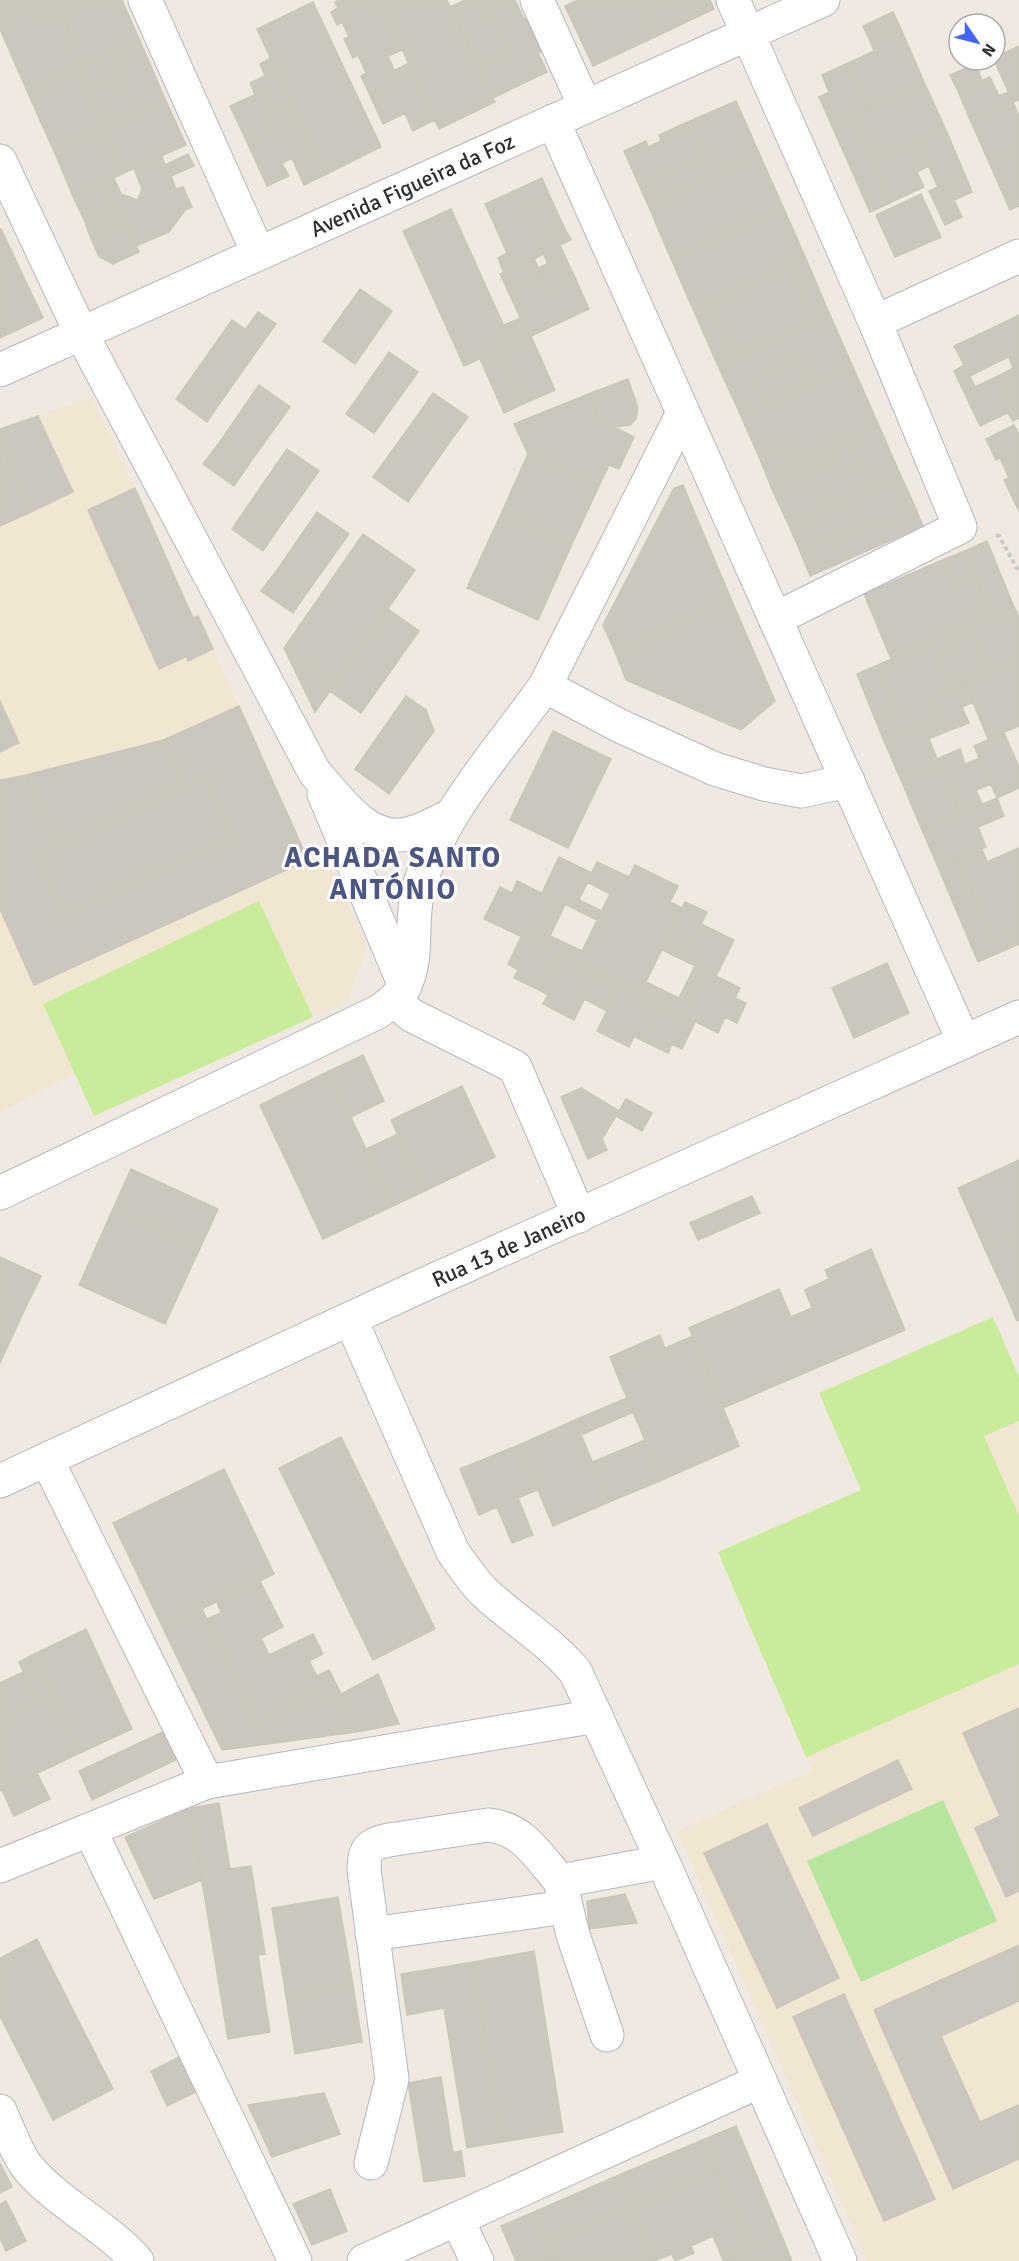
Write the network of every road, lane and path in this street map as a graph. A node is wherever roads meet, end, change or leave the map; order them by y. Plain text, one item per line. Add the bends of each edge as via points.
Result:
1 (537, 0) edge
2 (733, 0) edge
3 (823, 0) edge
4 (150, 2) edge
5 (749, 34) junction
6 (585, 106) junction
7 (553, 121) junction
8 (0, 161) edge
9 (9, 205) edge
10 (258, 253) junction
11 (1019, 256) edge
12 (875, 322) junction
13 (81, 333) junction
14 (0, 370) edge
15 (683, 413) junction
16 (775, 619) junction
17 (545, 686) junction
18 (315, 773) junction
19 (848, 782) junction
20 (450, 816) junction
21 (399, 993) junction
22 (1019, 1017) edge
23 (963, 1042) junction
24 (0, 1193) edge
25 (579, 1216) junction
26 (351, 1320) junction
27 (47, 1460) junction
28 (0, 1481) edge
29 (596, 1716) junction
30 (207, 1782) junction
31 (90, 1830) junction
32 (663, 1862) junction
33 (0, 1866) edge
34 (563, 1894) junction
35 (372, 1935) junction
36 (607, 2035) dead end
37 (760, 2081) junction
38 (0, 2111) edge
39 (371, 2163) dead end
40 (457, 2219) junction
41 (137, 2261) edge
42 (295, 2261) edge
43 (364, 2261) edge
44 (477, 2261) edge
45 (840, 2261) edge

1 - 6 street
2 - 5 street
3 - 5 street, Avenida Figueira da Foz
4 - 10 street
5 - 6 street, Avenida Figueira da Foz
5 - 12 street
6 - 7 street, Avenida Figueira da Foz
7 - 10 street, Avenida Figueira da Foz
7 - 15 street
8 - 9 street
9 - 13 street
10 - 13 street, Avenida Figueira da Foz
11 - 12 street
12 - 16 street via 960,527
13 - 14 street, Avenida Figueira da Foz
13 - 18 street
15 - 16 street
15 - 17 street
16 - 19 street
17 - 19 street via 620,726 715,769 801,791
17 - 20 street
18 - 20 street via 368,828 388,835 407,835
18 - 21 street
19 - 23 street
20 - 21 street via 419,888 411,964
21 - 24 street via 378,1012
21 - 25 street via 411,1015 515,1067
22 - 23 street, Rua 13 de Janeiro
23 - 25 street, Rua 13 de Janeiro
25 - 26 street, Rua 13 de Janeiro
26 - 27 street, Rua 13 de Janeiro
26 - 29 street via 453,1552 484,1592 569,1664
27 - 28 street, Rua 13 de Janeiro
27 - 30 street
29 - 30 street
29 - 32 street
30 - 31 street
31 - 33 street
31 - 42 street
32 - 34 street
32 - 37 street
34 - 35 street
34 - 35 street via 523,1838 502,1826 375,1843 364,1857
34 - 36 street
35 - 39 street via 392,2079
37 - 40 street
37 - 45 street
38 - 41 street via 27,2167 49,2190 122,2244
40 - 43 street
40 - 44 street

